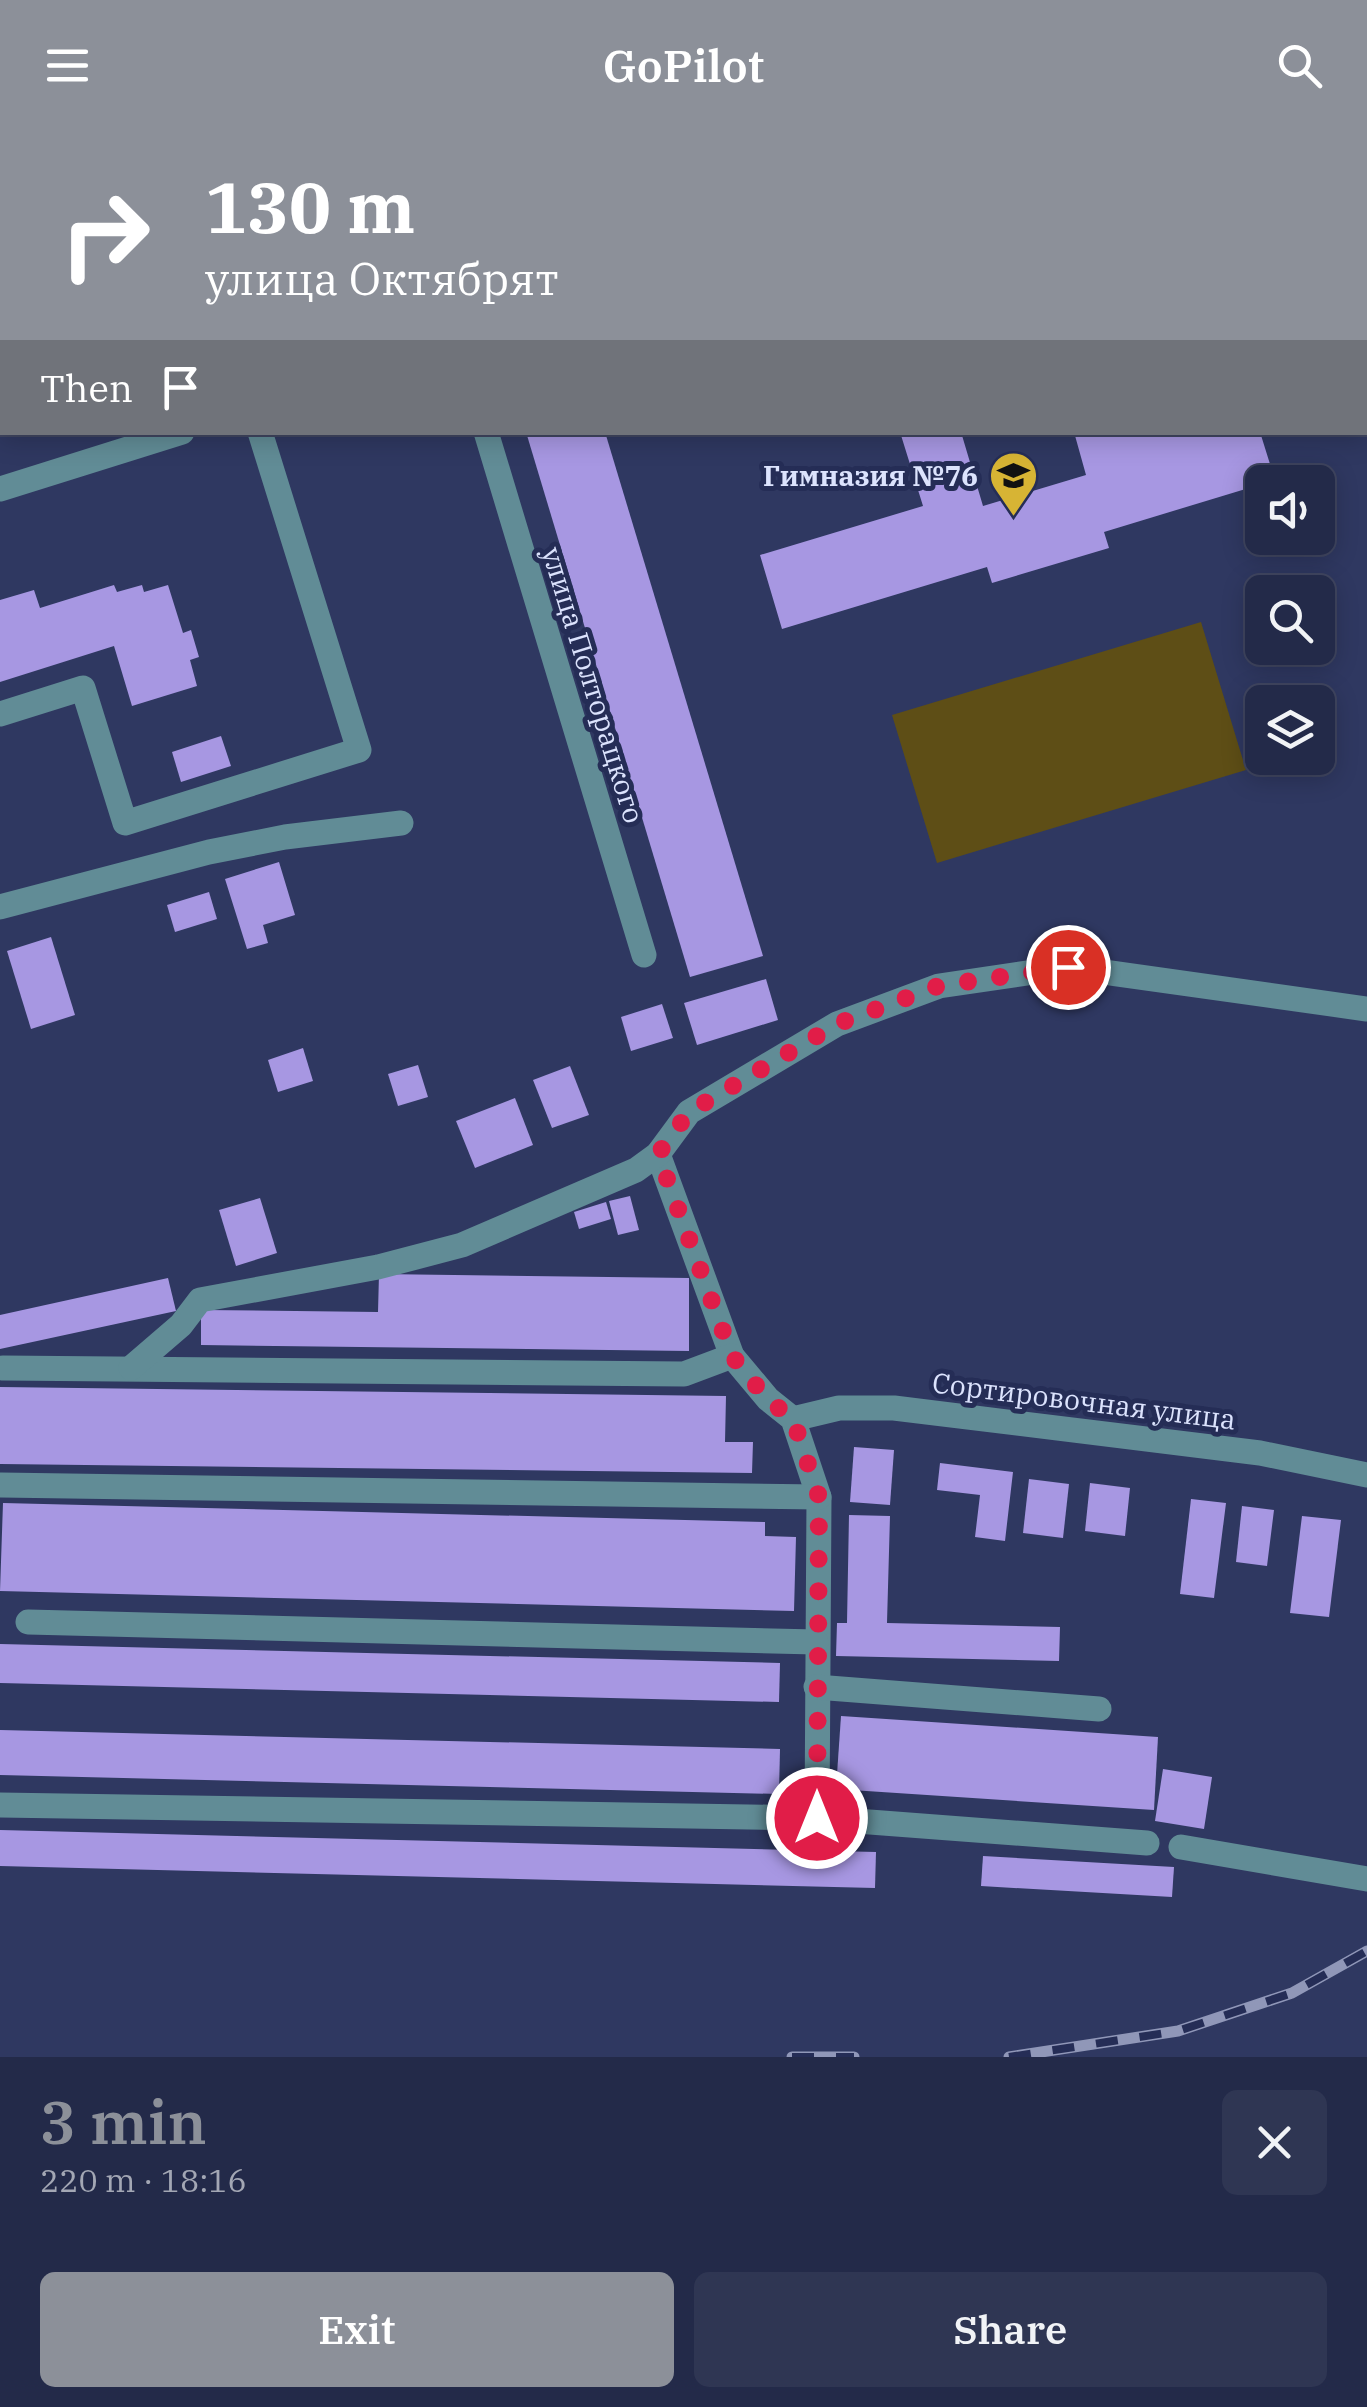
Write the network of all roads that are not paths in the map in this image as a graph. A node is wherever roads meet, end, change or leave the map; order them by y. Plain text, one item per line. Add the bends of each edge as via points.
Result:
1 (172, 435) edge
2 (261, 435) edge
3 (487, 435) edge
4 (0, 489) edge
5 (0, 714) edge
6 (401, 823) dead end
7 (0, 907) edge
8 (644, 955) dead end
9 (1367, 1009) edge
10 (658, 1154) junction
11 (732, 1356) junction
12 (2, 1368) dead end
13 (131, 1368) junction
14 (793, 1419) junction
15 (1367, 1475) edge
16 (1, 1485) edge
17 (819, 1497) junction
18 (28, 1622) dead end
19 (816, 1642) junction
20 (816, 1687) junction
21 (1099, 1709) dead end
22 (0, 1805) edge
23 (817, 1818) junction
24 (1147, 1843) dead end
25 (1181, 1847) dead end
26 (1367, 1880) edge

1 - 4 street
2 - 5 street via 359,750 125,823 83,688
3 - 8 street, улица Полторацкого
6 - 7 street via 209,852
9 - 10 street via 1068,967 938,986 837,1024 689,1112
10 - 11 street
10 - 13 street via 636,1170 462,1245 200,1300
11 - 13 street via 684,1374
11 - 14 street
12 - 13 street
14 - 15 street, Сортировочная улица via 839,1408 894,1408 1260,1453
14 - 17 street
16 - 17 street
17 - 19 street
18 - 19 street
19 - 20 street
20 - 21 street
20 - 23 street
22 - 23 street
23 - 24 street
25 - 26 street

